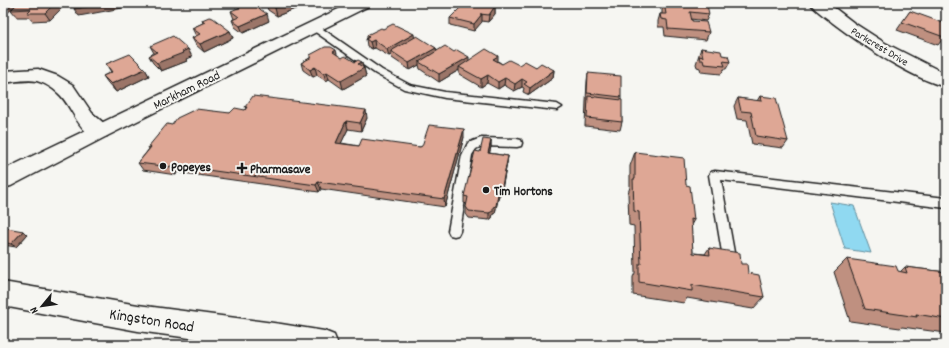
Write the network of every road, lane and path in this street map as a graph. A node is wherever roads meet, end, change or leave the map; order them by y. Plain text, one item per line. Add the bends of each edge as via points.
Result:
1 (364, 3) edge
2 (818, 3) edge
3 (314, 27) junction
4 (3, 77) edge
5 (946, 81) edge
6 (557, 108) dead end
7 (100, 131) junction
8 (517, 143) dead end
9 (5, 178) edge
10 (946, 203) edge
11 (454, 231) dead end
12 (729, 258) edge
13 (3, 294) edge
14 (324, 345) edge

1 - 3 street, Markham Road
2 - 5 street, Parkcrest Drive via 875,46
3 - 6 lane via 379,72 407,86 445,94
3 - 7 street, Markham Road
4 - 7 street via 38,75 51,80 66,89 85,118
7 - 9 street, Markham Road
8 - 11 lane via 481,142 472,146 467,155
10 - 12 lane via 715,175
13 - 14 street, Kingston Road via 138,318

